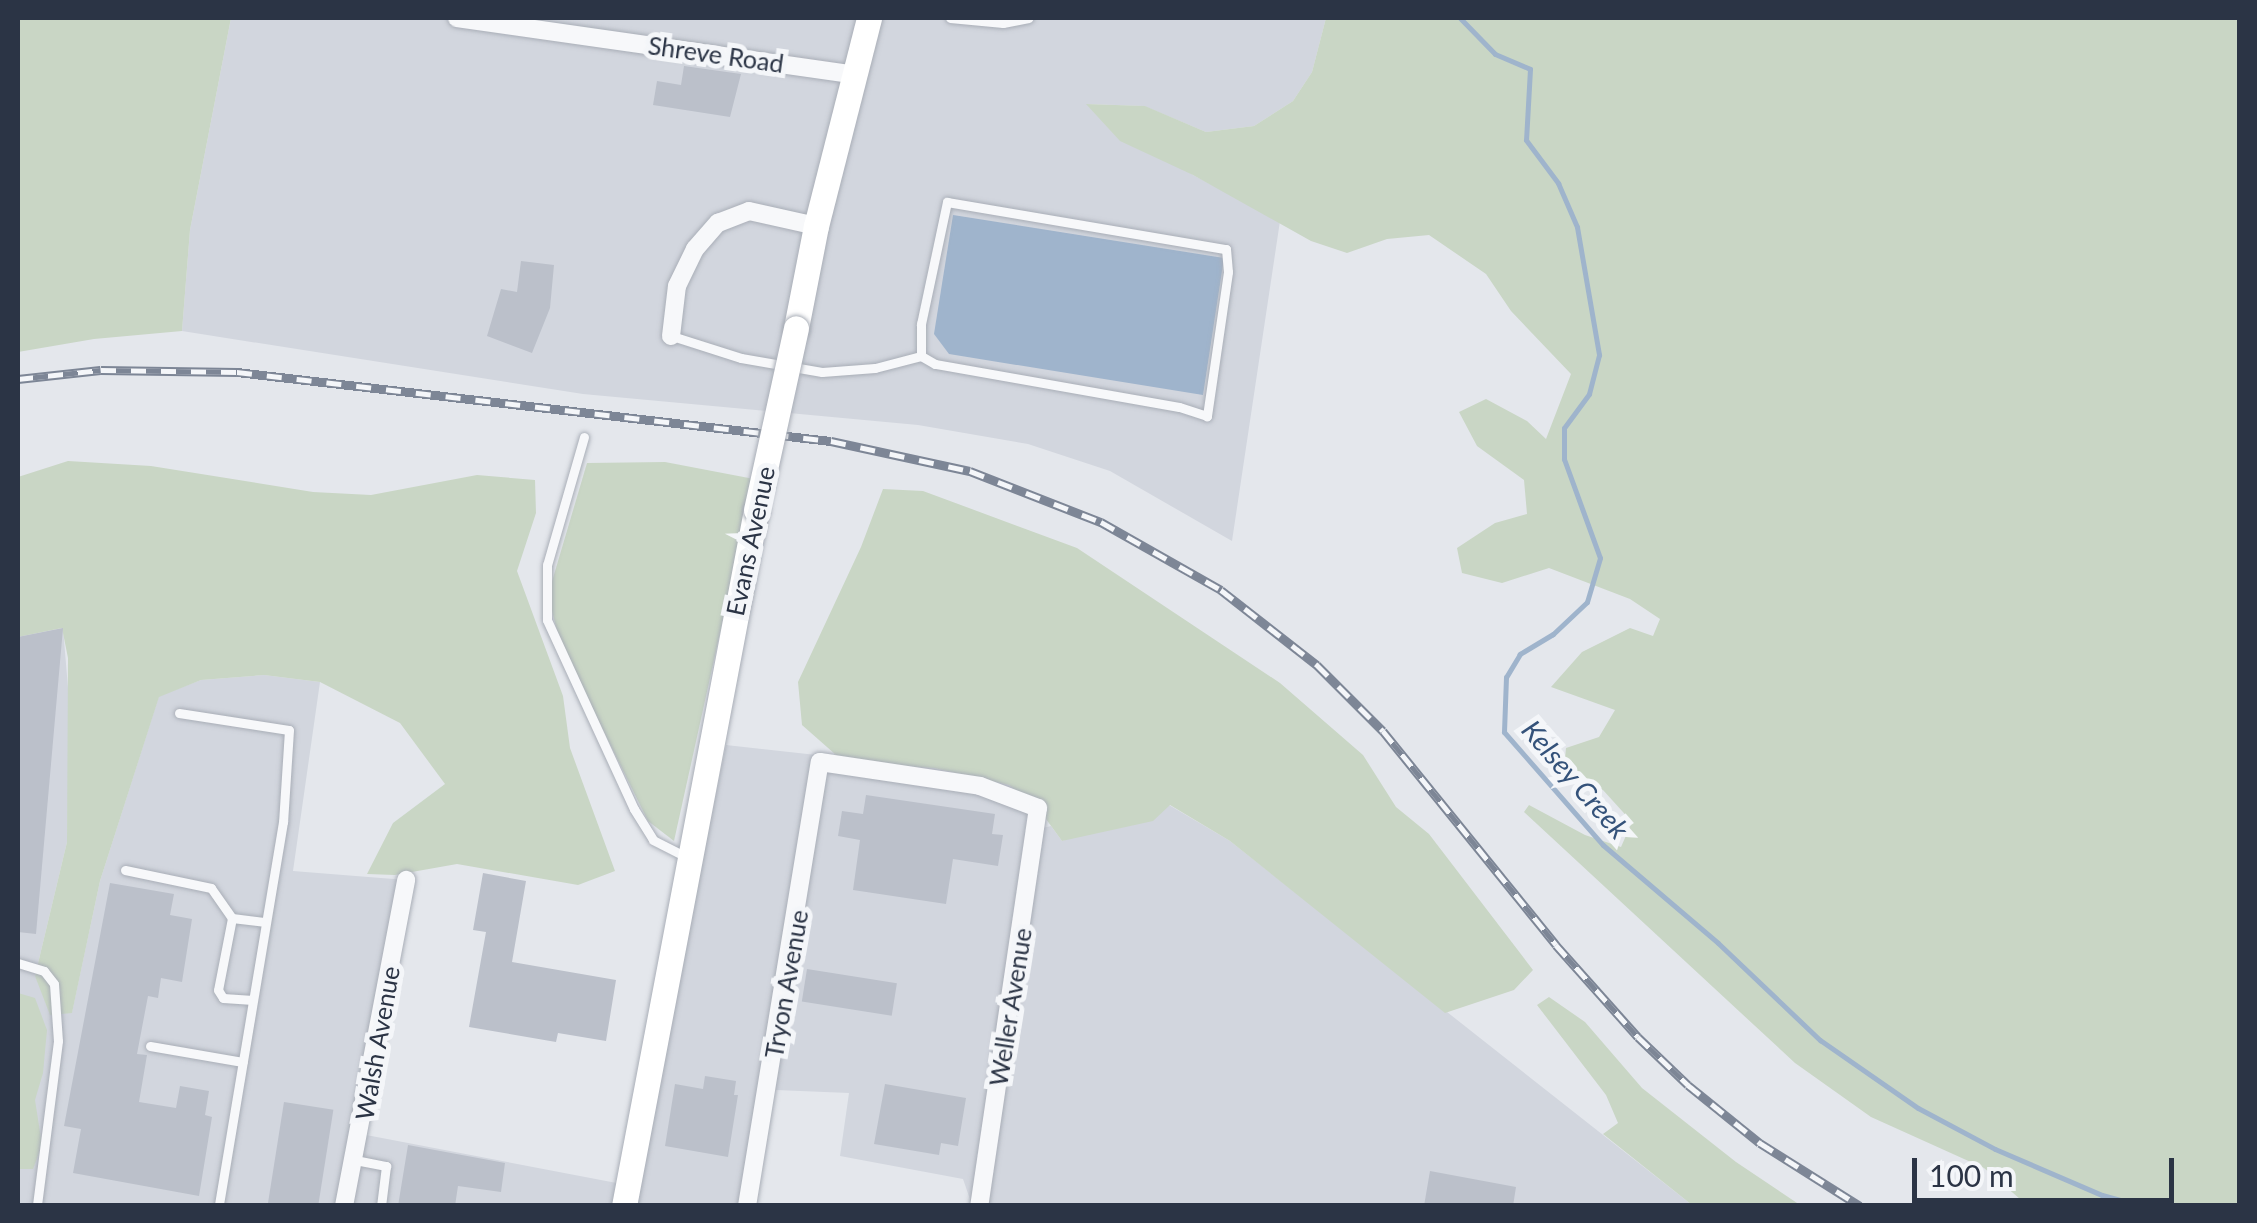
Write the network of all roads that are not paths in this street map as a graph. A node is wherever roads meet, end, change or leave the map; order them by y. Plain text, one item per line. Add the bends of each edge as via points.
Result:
1 (456, 18) edge
2 (869, 18) edge
3 (950, 18) edge
4 (1029, 18) edge
5 (856, 75) junction
6 (816, 226) junction
7 (670, 336) joint
8 (921, 356) junction
9 (584, 436) dead end
10 (179, 713) dead end
11 (820, 762) joint
12 (687, 857) junction
13 (125, 870) dead end
14 (406, 880) dead end
15 (232, 918) junction
16 (266, 922) junction
17 (18, 963) edge
18 (253, 1000) junction
19 (150, 1046) dead end
20 (243, 1062) junction
21 (355, 1160) junction
22 (38, 1206) edge
23 (219, 1206) edge
24 (344, 1206) edge
25 (381, 1206) edge
26 (624, 1206) edge
27 (747, 1206) edge
28 (979, 1206) edge

1 - 5 street, Shreve Road
2 - 5 street, Evans Avenue
3 - 4 lane
5 - 6 street, Evans Avenue
6 - 7 street via 748,212 718,223 676,286
6 - 12 street, Evans Avenue, bridge
7 - 8 lane via 741,358 822,372
8 - 8 lane via 1207,416 1226,249 947,202 921,324
9 - 12 lane via 547,565 547,620 634,809 654,840
10 - 16 lane via 288,730
11 - 27 street, Tryon Avenue
11 - 28 street, Weller Avenue via 980,786 1038,808
12 - 26 street, Evans Avenue
13 - 15 lane via 212,888
14 - 21 street, Walsh Avenue
15 - 16 lane
15 - 18 lane via 218,990 223,998
16 - 18 lane
17 - 22 lane via 44,971 54,984 58,1040
18 - 20 lane
19 - 20 lane
20 - 23 lane
21 - 24 street, Walsh Avenue
21 - 25 lane via 386,1166

